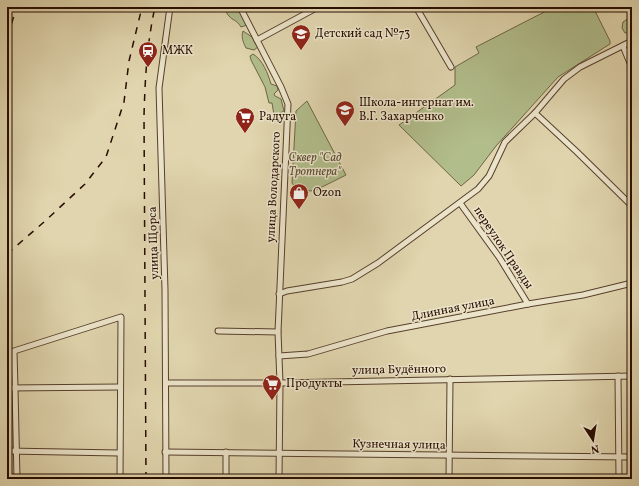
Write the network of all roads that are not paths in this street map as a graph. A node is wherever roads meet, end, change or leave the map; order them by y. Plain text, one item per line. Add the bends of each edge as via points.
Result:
1 (170, 7) edge
2 (240, 7) edge
3 (318, 7) edge
4 (416, 7) edge
5 (256, 40) junction
6 (632, 41) edge
7 (623, 46) junction
8 (451, 67) dead end
9 (632, 68) edge
10 (534, 113) junction
11 (460, 203) junction
12 (632, 206) edge
13 (632, 283) edge
14 (279, 294) junction
15 (528, 304) junction
16 (218, 331) dead end
17 (278, 332) junction
18 (279, 356) junction
19 (618, 376) junction
20 (632, 376) edge
21 (450, 379) junction
22 (280, 382) junction
23 (166, 383) junction
24 (120, 386) junction
25 (7, 388) edge
26 (16, 388) junction
27 (7, 451) edge
28 (17, 451) junction
29 (165, 452) junction
30 (226, 452) junction
31 (119, 453) junction
32 (279, 454) junction
33 (449, 456) junction
34 (619, 457) junction
35 (632, 457) edge
36 (17, 479) edge
37 (120, 479) edge
38 (166, 479) edge
39 (226, 479) edge
40 (279, 479) edge
41 (449, 479) edge
42 (619, 479) edge

1 - 23 street, улица Щорса via 159,88
2 - 5 street, улица Володарского
3 - 5 street
4 - 8 street
5 - 14 street, улица Володарского via 288,104
6 - 7 street
7 - 9 street
7 - 10 street via 580,67 564,79
10 - 11 street via 505,142 490,176
10 - 12 street
11 - 14 street via 378,264 352,279
11 - 15 street, переулок Правды
13 - 15 street, Длинная улица via 583,295
14 - 17 street, улица Володарского
15 - 18 street, Длинная улица via 387,331 308,354
16 - 17 street
17 - 18 street, улица Володарского
18 - 22 street, улица Володарского
19 - 20 street, улица Будённого
19 - 21 street, улица Будённого
19 - 34 street
21 - 22 street, улица Будённого
21 - 33 street
22 - 23 street, улица Будённого
22 - 32 street, улица Володарского
23 - 29 street, улица Щорса
24 - 26 street
24 - 26 street via 121,317 14,351
24 - 31 street
25 - 26 street
26 - 28 street
27 - 28 street
28 - 31 street
28 - 36 street
29 - 30 street, Кузнечная улица
29 - 38 street, улица Щорса
30 - 32 street, Кузнечная улица
30 - 39 street
31 - 37 street
32 - 33 street, Кузнечная улица
32 - 40 street, улица Володарского
33 - 34 street, Кузнечная улица
33 - 41 street
34 - 35 street, Кузнечная улица
34 - 42 street

